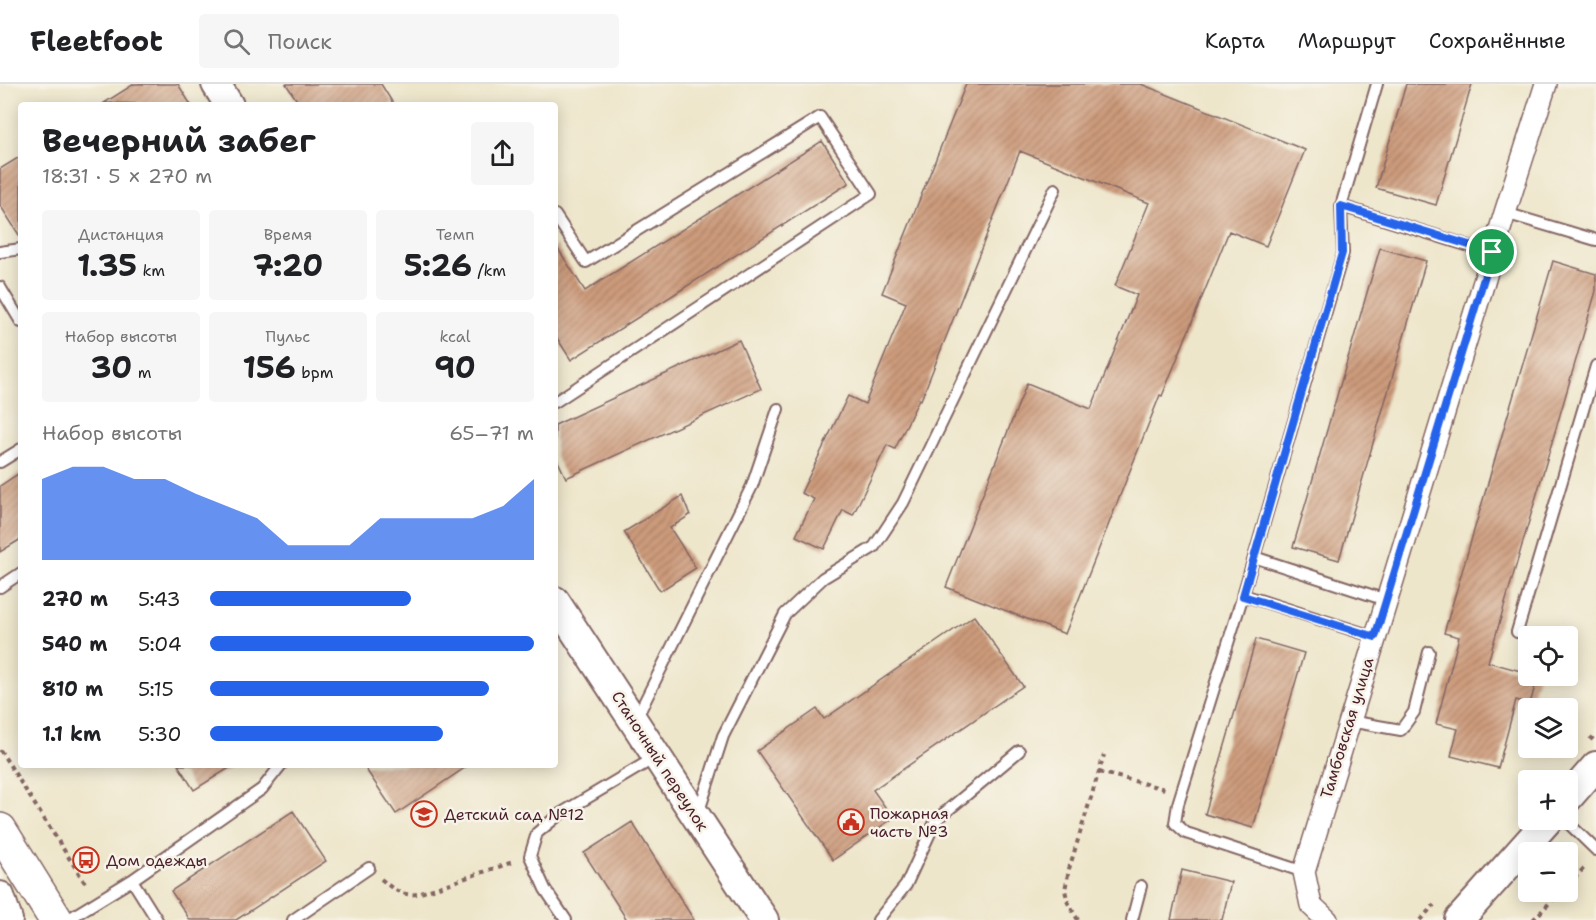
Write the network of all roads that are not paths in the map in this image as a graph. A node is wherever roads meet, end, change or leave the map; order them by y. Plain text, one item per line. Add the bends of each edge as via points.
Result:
1 (216, 84) edge
2 (1377, 84) edge
3 (1546, 84) edge
4 (228, 102) edge
5 (1055, 189) dead end
6 (1341, 206) junction
7 (1505, 213) junction
8 (558, 220) edge
9 (1596, 240) edge
10 (18, 249) edge
11 (0, 252) edge
12 (1492, 252) junction
13 (0, 287) edge
14 (18, 317) edge
15 (1596, 366) edge
16 (558, 400) edge
17 (778, 409) dead end
18 (18, 450) edge
19 (0, 462) edge
20 (1254, 557) junction
21 (18, 575) edge
22 (0, 587) edge
23 (1243, 596) junction
24 (1386, 600) junction
25 (558, 606) edge
26 (1517, 632) dead end
27 (1375, 637) junction
28 (1429, 652) dead end
29 (1350, 720) junction
30 (634, 722) junction
31 (1019, 752) dead end
32 (657, 756) junction
33 (1596, 766) edge
34 (279, 768) edge
35 (1578, 787) edge
36 (697, 817) junction
37 (0, 830) edge
38 (1539, 830) edge
39 (1575, 830) edge
40 (1596, 850) edge
41 (369, 868) road end
42 (1304, 872) junction
43 (132, 880) junction
44 (1141, 886) dead end
45 (0, 896) edge
46 (8, 920) edge
47 (56, 920) edge
48 (67, 920) edge
49 (157, 920) edge
50 (293, 920) edge
51 (566, 920) edge
52 (764, 920) edge
53 (878, 920) edge
54 (1132, 920) edge
55 (1327, 920) edge
56 (1459, 920) edge

1 - 4 main road
2 - 6 lane
3 - 7 street, Тамбовская улица
5 - 36 lane via 903,503 874,547 822,578 785,614 723,736
6 - 12 lane
6 - 20 lane via 1342,253
7 - 9 lane
7 - 12 street, Тамбовская улица
8 - 16 lane via 586,262 820,117 871,194
10 - 11 lane
12 - 24 street, Тамбовская улица
13 - 14 lane
15 - 26 lane
17 - 30 lane via 752,486
18 - 19 lane
20 - 23 lane
20 - 24 lane
21 - 22 lane
23 - 27 lane
23 - 42 lane via 1175,823 1186,833
24 - 27 street, Тамбовская улица
25 - 30 main road, Станочный переулок
27 - 29 street, Тамбовская улица
28 - 29 lane via 1414,712 1401,730
29 - 42 street, Тамбовская улица
30 - 32 main road, Станочный переулок
31 - 53 lane via 936,820 906,885
32 - 36 main road, Станочный переулок
32 - 51 lane via 560,814 537,833 530,856 545,889
33 - 35 main road
34 - 43 lane via 262,789
36 - 52 main road, Станочный переулок
37 - 47 main road
38 - 56 main road
39 - 40 lane
41 - 50 lane
42 - 55 street, Тамбовская улица via 1311,905
43 - 48 lane
43 - 49 lane
44 - 54 lane
45 - 46 main road

